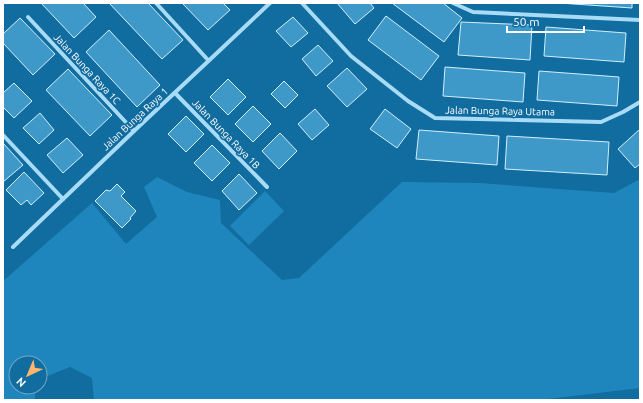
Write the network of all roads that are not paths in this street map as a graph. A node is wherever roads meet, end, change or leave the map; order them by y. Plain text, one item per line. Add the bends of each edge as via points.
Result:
1 (156, 3) edge
2 (270, 3) edge
3 (302, 3) edge
4 (454, 3) edge
5 (28, 18) dead end
6 (640, 20) edge
7 (208, 60) junction
8 (175, 93) junction
9 (640, 102) edge
10 (134, 131) junction
11 (3, 134) edge
12 (267, 187) dead end
13 (63, 199) junction
14 (13, 247) dead end

1 - 7 street
2 - 7 street, Jalan Bunga Raya 1
3 - 9 street, Jalan Bunga Raya Utama via 351,56 408,101 435,118 602,122
4 - 6 street via 473,12
5 - 10 street, Jalan Bunga Raya 1C
7 - 8 street, Jalan Bunga Raya 1
8 - 10 street, Jalan Bunga Raya 1
8 - 12 street, Jalan Bunga Raya 1B
10 - 13 street, Jalan Bunga Raya 1
11 - 13 street
13 - 14 street, Jalan Bunga Raya 1

